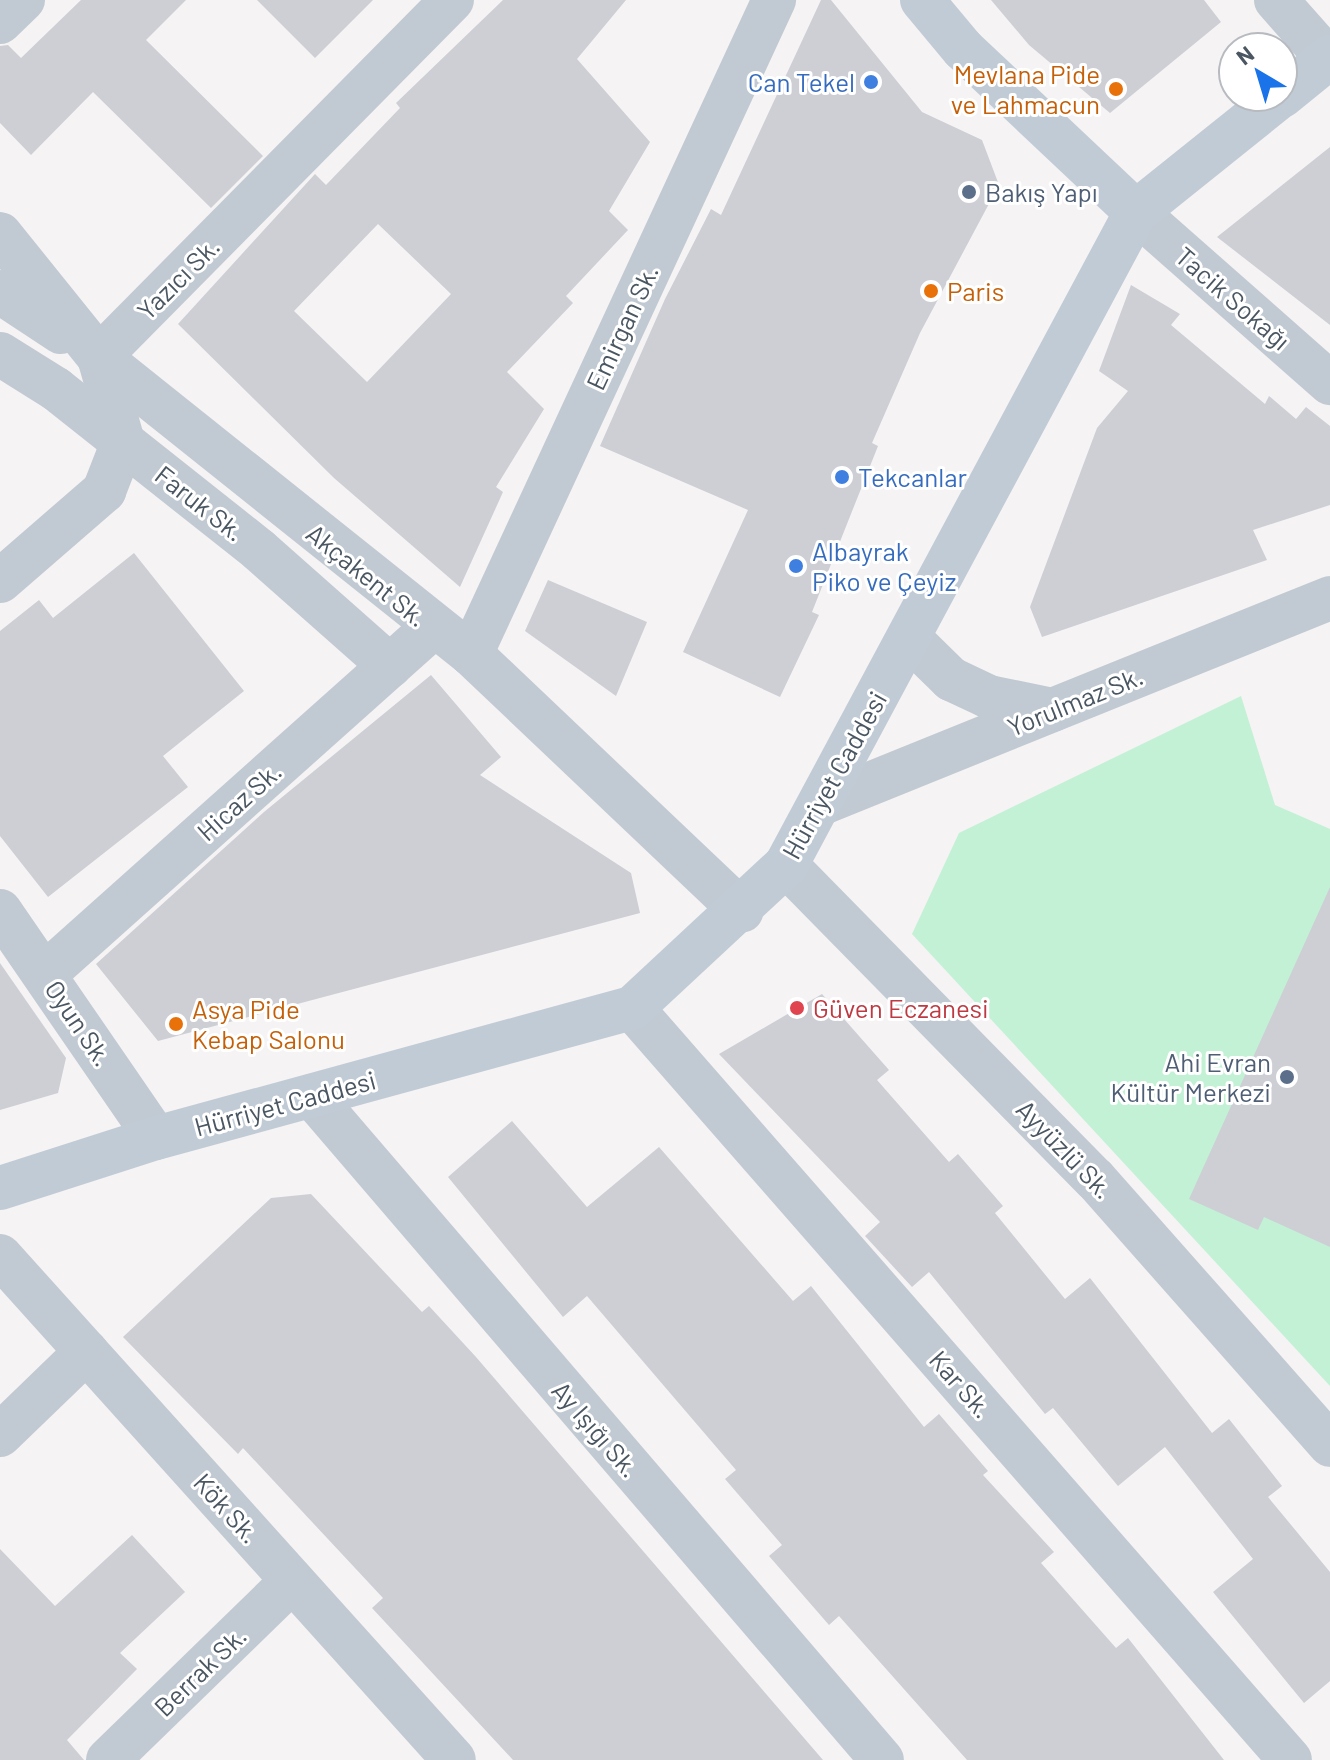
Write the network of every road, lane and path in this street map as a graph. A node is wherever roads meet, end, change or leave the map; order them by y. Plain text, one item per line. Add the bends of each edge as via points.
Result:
1 (23, 0) edge
2 (774, 0) edge
3 (922, 0) edge
4 (1276, 0) edge
5 (437, 5) edge
6 (0, 22) edge
7 (1329, 59) edge
8 (1298, 83) edge
9 (1262, 112) edge
10 (1136, 212) junction
11 (0, 234) edge
12 (0, 292) edge
13 (0, 354) edge
14 (99, 357) junction
15 (1330, 383) edge
16 (123, 442) junction
17 (0, 581) edge
18 (1330, 598) edge
19 (432, 628) junction
20 (909, 638) junction
21 (471, 654) junction
22 (390, 666) junction
23 (1053, 710) junction
24 (820, 804) junction
25 (786, 865) junction
26 (0, 911) edge
27 (742, 911) junction
28 (46, 973) junction
29 (632, 1008) junction
30 (312, 1096) junction
31 (156, 1138) junction
32 (0, 1188) edge
33 (0, 1256) edge
34 (86, 1352) junction
35 (0, 1435) edge
36 (1330, 1445) edge
37 (292, 1581) junction
38 (108, 1760) edge
39 (454, 1760) edge
40 (882, 1760) edge
41 (1290, 1760) edge

1 - 6 street
2 - 21 street, Emirgan Sk.
3 - 10 street via 963,49
4 - 7 street
5 - 14 street, Yazıcı Sk.
7 - 8 street, Hürriyet Caddesi
9 - 10 street, Hürriyet Caddesi
10 - 15 street, Tacik Sokağı
10 - 20 street, Hürriyet Caddesi
11 - 14 street, Akçakent Sk.
12 - 14 street
13 - 16 street, Faruk Sk.
14 - 16 street
14 - 19 street, Akçakent Sk.
16 - 17 street via 104,491
16 - 22 street, Faruk Sk. via 259,550
18 - 23 street, Yorulmaz Sk.
19 - 21 street, Akçakent Sk.
19 - 22 street, Hicaz Sk.
20 - 23 street via 951,679 989,697
20 - 24 street, Hürriyet Caddesi
21 - 27 street, Akçakent Sk.
22 - 28 street, Hicaz Sk.
23 - 24 street, Yorulmaz Sk.
24 - 25 street, Hürriyet Caddesi
25 - 27 street, Hürriyet Caddesi
25 - 36 street, Ayyüzlü Sk. via 1095,1179
26 - 28 street, Oyun Sk.
27 - 29 street, Hürriyet Caddesi
28 - 31 street, Oyun Sk.
29 - 30 street, Hürriyet Caddesi
29 - 41 street, Kar Sk.
30 - 31 street, Hürriyet Caddesi
30 - 40 street, Ay Işığı Sk.
31 - 32 street, Hürriyet Caddesi
33 - 34 street, Kök Sk.
34 - 35 street
34 - 37 street, Kök Sk.
37 - 38 street, Berrak Sk.
37 - 39 street, Kök Sk.

